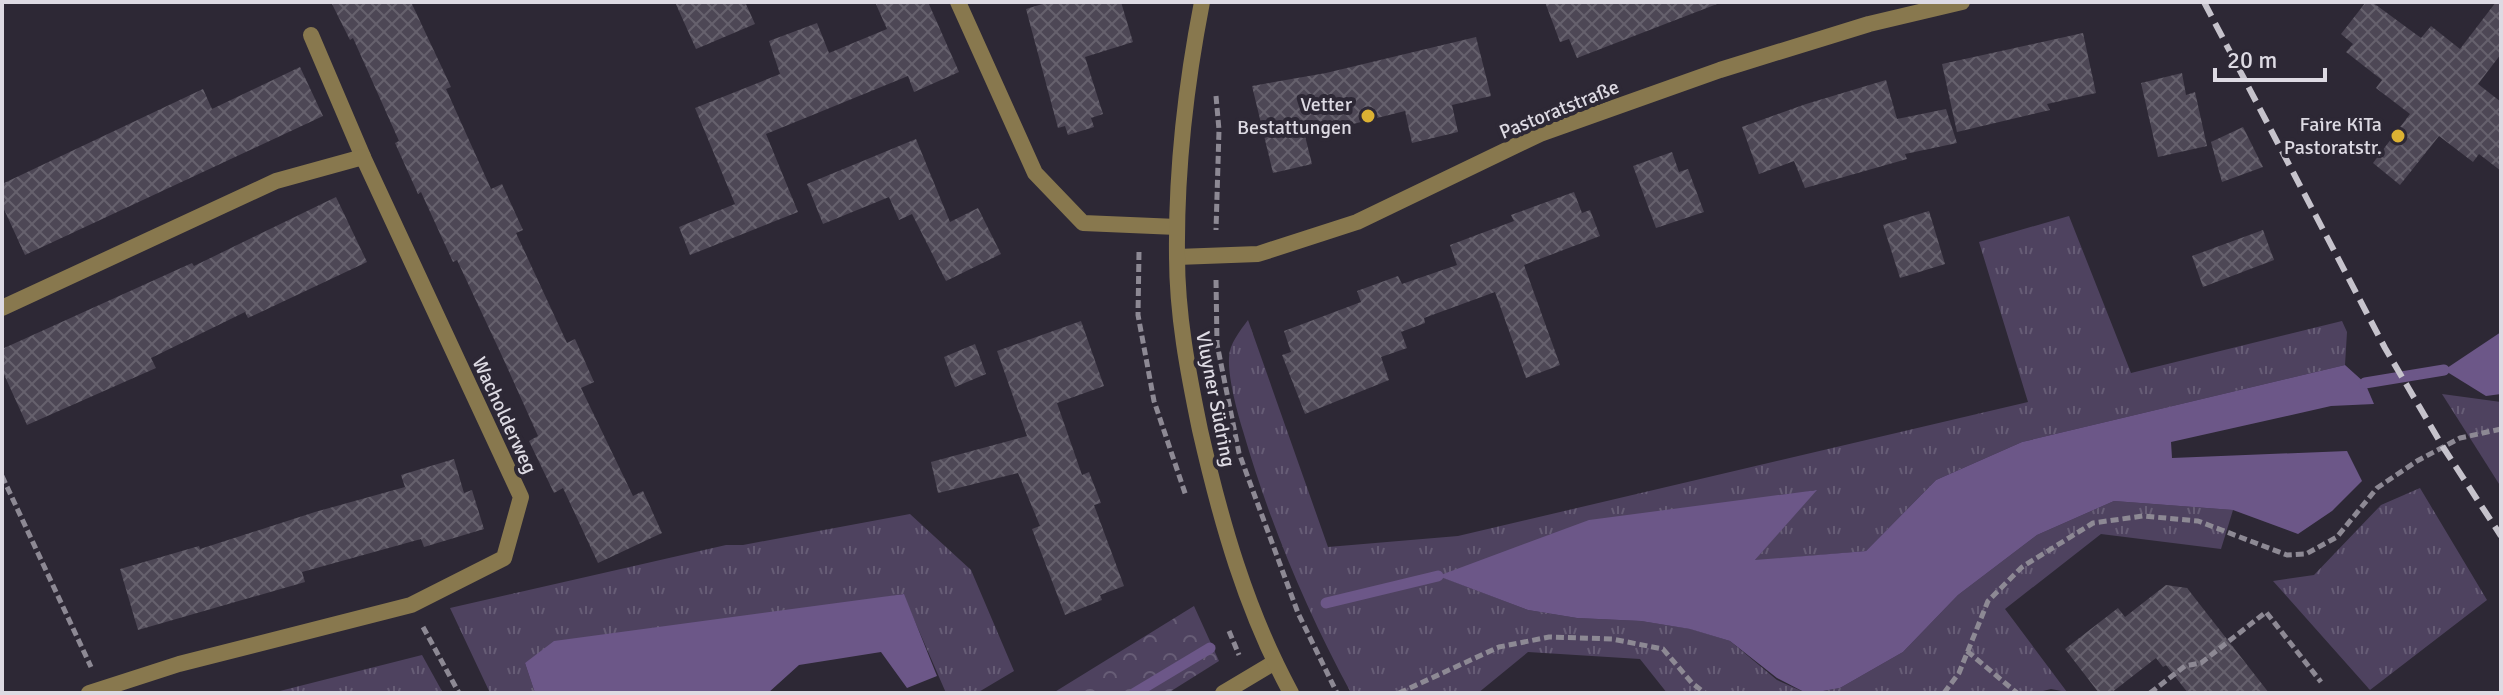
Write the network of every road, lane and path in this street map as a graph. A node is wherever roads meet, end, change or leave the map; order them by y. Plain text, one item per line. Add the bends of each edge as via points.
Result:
1 (958, 2) edge
2 (1202, 2) edge
3 (1962, 2) edge
4 (311, 35) dead end
5 (1215, 88) dead end
6 (363, 157) junction
7 (1177, 227) junction
8 (1215, 255) junction
9 (1177, 257) junction
10 (2, 308) edge
11 (2501, 429) edge
12 (2, 476) edge
13 (411, 605) junction
14 (1967, 651) junction
15 (1275, 662) junction
16 (2321, 682) dead end
17 (95, 691) edge
18 (459, 693) edge
19 (1223, 693) edge
20 (1291, 693) edge
21 (1337, 693) edge
22 (1399, 693) edge
23 (1705, 693) edge
24 (1944, 693) edge
25 (2017, 693) edge
26 (2150, 693) edge

1 - 7 street via 1035,173 1083,223
2 - 7 street, Vluyner Südring
3 - 8 street, Pastoratstraße via 1720,70 1540,134 1357,222 1258,254
4 - 6 street, Wacholderweg
5 - 8 path
6 - 10 street via 276,181
6 - 13 street, Wacholderweg via 521,497 504,558
7 - 9 street, Vluyner Südring
8 - 9 street, Pastoratstraße
8 - 21 path via 1217,344 1239,453 1298,613
9 - 15 street, Vluyner Südring via 1183,349 1218,512
11 - 14 path via 2460,438 2417,461 2377,488 2337,537 2306,554 2287,555 2198,521 2143,516 2093,523 2022,567 1988,601
12 - 17 path
13 - 17 street, Wacholderweg
13 - 18 path
14 - 24 path
14 - 25 path
15 - 19 street
15 - 20 street, Vluyner Südring
16 - 26 path via 2266,612 2201,663 2185,666
22 - 23 path via 1499,647 1549,637 1612,639 1663,649

